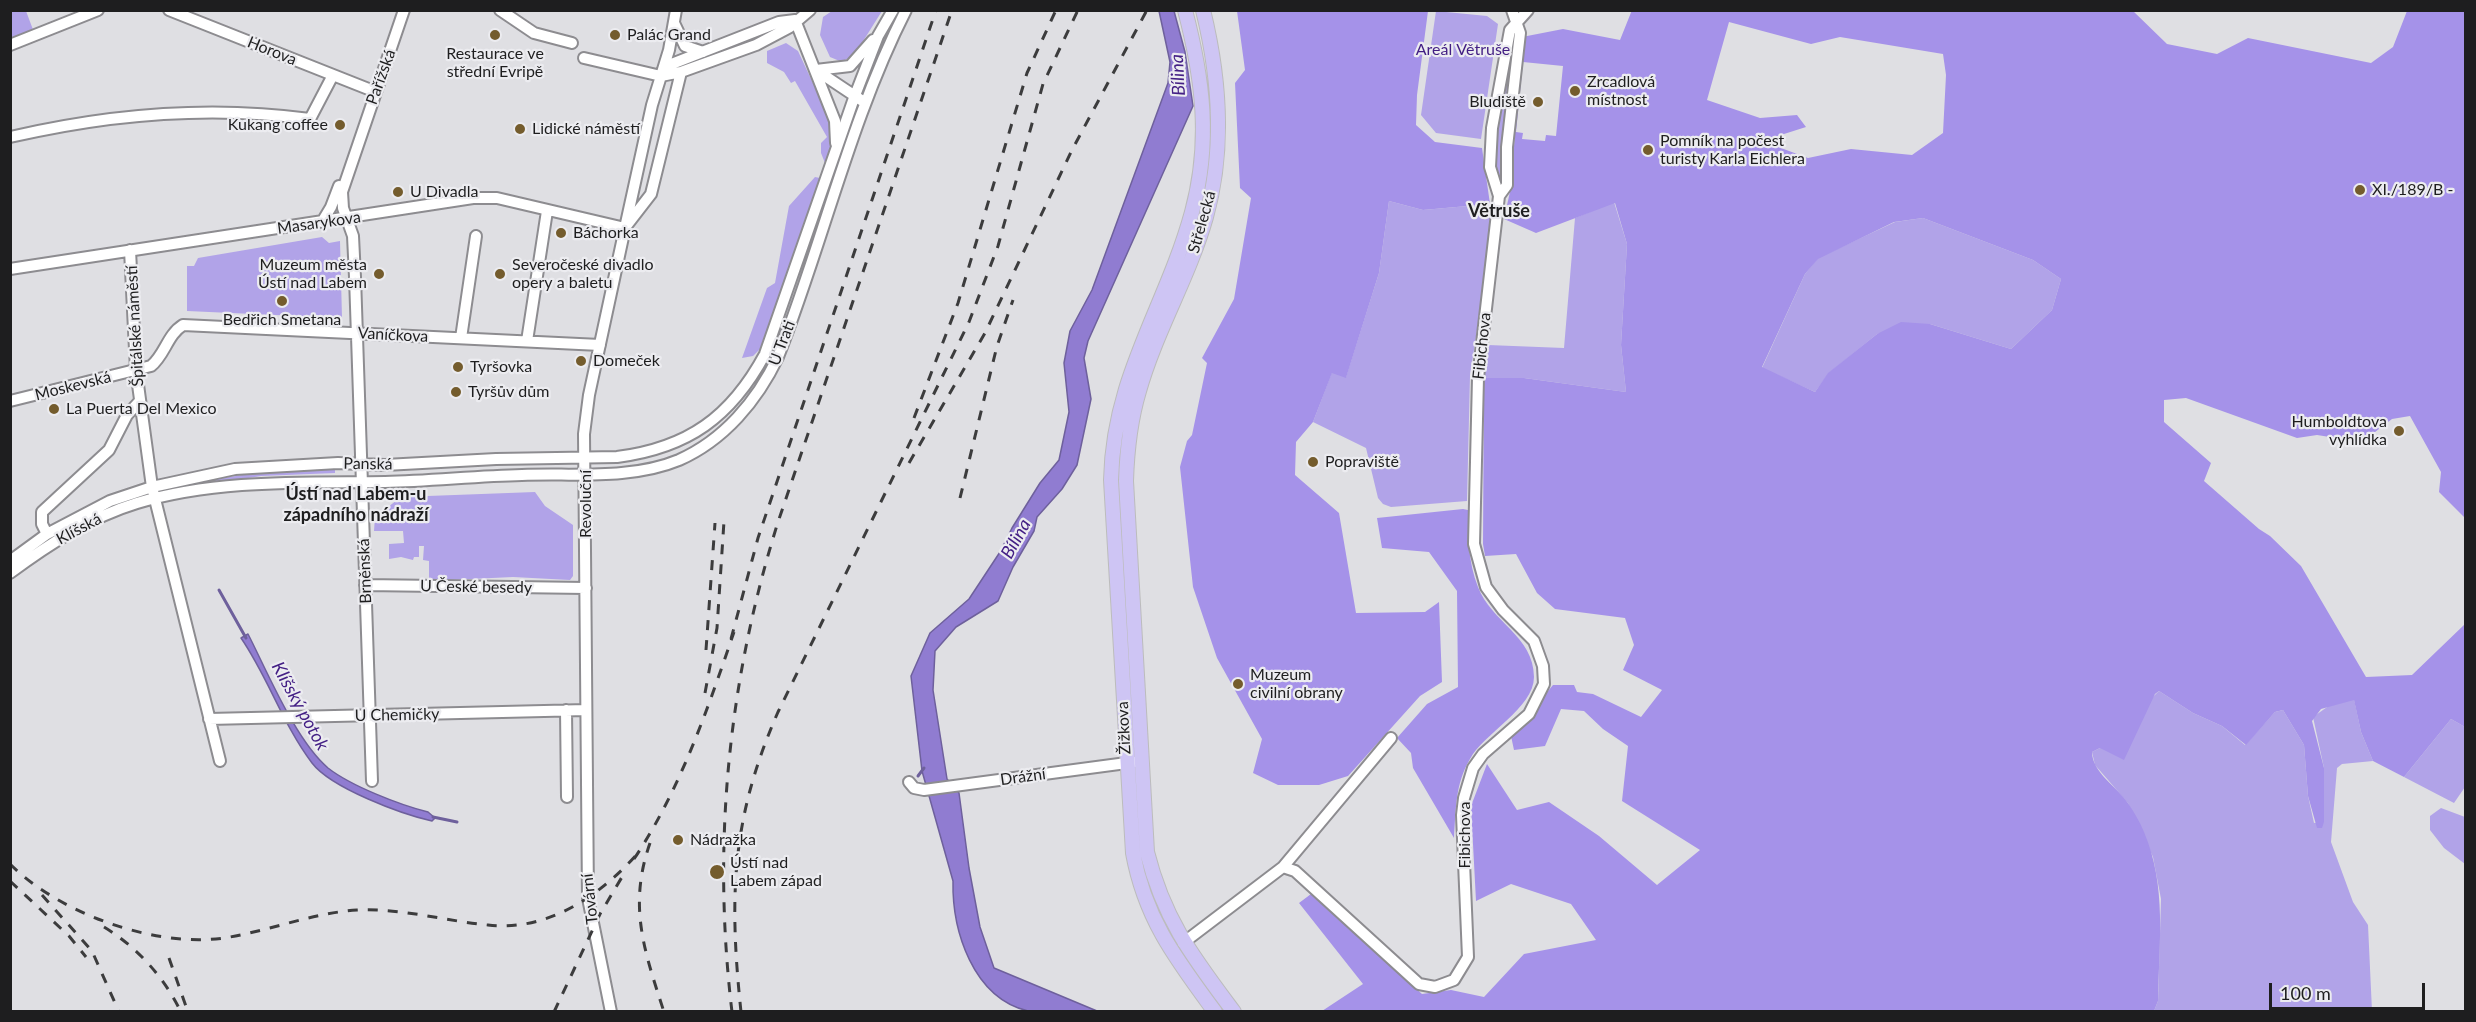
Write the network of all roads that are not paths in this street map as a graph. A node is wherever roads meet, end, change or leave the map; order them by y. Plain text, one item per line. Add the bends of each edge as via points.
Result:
1 (98, 10) edge
2 (169, 10) edge
3 (404, 10) edge
4 (500, 10) edge
5 (810, 10) edge
6 (893, 10) edge
7 (906, 10) edge
8 (1185, 10) edge
9 (1203, 10) edge
10 (1512, 10) edge
11 (1528, 10) edge
12 (675, 16) edge
13 (795, 20) junction
14 (1517, 24) junction
15 (878, 36) junction
16 (572, 43) dead end
17 (10, 45) edge
18 (703, 52) junction
19 (584, 58) dead end
20 (816, 70) junction
21 (663, 71) junction
22 (681, 72) junction
23 (333, 75) junction
24 (376, 92) junction
25 (854, 98) junction
26 (866, 102) junction
27 (10, 137) edge
28 (357, 144) junction
29 (836, 150) junction
30 (1499, 196) junction
31 (546, 211) junction
32 (347, 219) junction
33 (322, 222) junction
34 (625, 228) junction
35 (476, 236) dead end
36 (130, 250) junction
37 (10, 269) edge
38 (357, 333) junction
39 (461, 338) junction
40 (527, 341) junction
41 (600, 345) junction
42 (135, 370) junction
43 (10, 401) edge
44 (139, 402) junction
45 (1116, 423) joint
46 (1131, 424) joint
47 (585, 458) junction
48 (362, 465) junction
49 (586, 474) junction
50 (362, 482) junction
51 (152, 487) junction
52 (155, 499) junction
53 (47, 534) junction
54 (10, 561) edge
55 (10, 573) edge
56 (365, 585) junction
57 (586, 588) junction
58 (566, 710) junction
59 (586, 710) junction
60 (370, 715) junction
61 (209, 719) junction
62 (1391, 738) dead end
63 (220, 761) dead end
64 (1126, 762) junction
65 (1140, 762) junction
66 (372, 781) dead end
67 (909, 782) dead end
68 (586, 784) joint
69 (567, 797) dead end
70 (1282, 867) junction
71 (1183, 944) junction
72 (611, 1011) edge
73 (1215, 1011) edge
74 (1234, 1011) edge

1 - 17 street
2 - 23 street, Horova
3 - 24 street, Pařížská
4 - 16 street via 534,33
5 - 13 street
6 - 15 street, U Trati
7 - 26 street, U Trati
8 - 45 main road, Střelecká via 1201,80 1203,143 1198,184 1185,236 1125,387
9 - 46 main road, Střelecká via 1219,110 1212,190 1198,241 1139,389
10 - 14 street
11 - 14 street, Fibichova
12 - 18 street via 685,46
12 - 21 street, Revoluční
13 - 18 street via 779,22
13 - 20 street, U Trati
13 - 22 street via 790,27 756,45
14 - 30 street, Fibichova via 1520,33 1507,147 1507,185
14 - 30 street, Fibichova via 1510,30 1492,128 1491,167
15 - 20 street, U Trati via 850,66
15 - 25 street, U Trati
18 - 21 street
19 - 21 street
20 - 25 street
20 - 29 street, U Trati via 835,121
21 - 22 street
21 - 34 street, Revoluční
22 - 34 street, Revoluční via 651,194
23 - 24 street, Horova
23 - 27 street via 310,119 156,113 63,125
24 - 28 street, Pařížská
25 - 26 street
25 - 29 street, U Trati
26 - 49 street, U Trati via 784,342 756,396 720,434 679,460 638,471
28 - 32 street, Pařížská via 342,192
28 - 33 street, Pařížská
29 - 47 street, U Trati via 769,343 738,395 710,423 678,442 635,455
30 - 70 street, Fibichova via 1478,378 1474,544 1486,587 1534,641 1543,666 1544,684 1529,714 1473,768 1464,798 1468,957 1462,969 1454,980 1435,987 1419,984 1295,872
31 - 32 street, Masarykova via 483,198
31 - 34 street, Masarykova
31 - 40 street
32 - 33 street, Masarykova
32 - 38 street, Brněnská via 353,236
33 - 36 street, Masarykova
34 - 41 street, Revoluční
35 - 39 street
36 - 37 street, Masarykova
36 - 42 street, Špitálské náměstí
38 - 39 street, Vaníčkova
38 - 42 street, Vaníčkova via 183,325 156,362
38 - 48 street, Brněnská
39 - 40 street, Vaníčkova
40 - 41 street, Vaníčkova
41 - 47 street, Revoluční via 586,415
42 - 43 street, Moskevská
42 - 44 street, Špitálské náměstí
44 - 51 street, Špitálské náměstí
44 - 53 street, Špitálské náměstí via 127,415 109,450 42,512
45 - 64 main road, Žižkova via 1112,480
46 - 65 main road, Žižkova via 1126,481
47 - 48 street, Panská
47 - 49 street, Revoluční
48 - 50 street, Brněnská
48 - 51 street, Panská via 247,468
49 - 50 street, Panská
49 - 57 street, Revoluční
50 - 52 street, Panská via 241,485
50 - 56 street, Brněnská
51 - 52 street
51 - 53 street, Klíšská via 110,501
52 - 55 street, Klíšská via 81,527
52 - 61 street
53 - 54 street, Klíšská
56 - 57 street, U České besedy
56 - 60 street, Brněnská
57 - 59 street, Revoluční
58 - 59 street, U Chemičky
58 - 60 street, U Chemičky
58 - 69 street
59 - 68 street, Revoluční
60 - 61 street, U Chemičky
60 - 66 street, Brněnská
61 - 63 street
62 - 70 street
64 - 65 street, Drážní
64 - 67 street, Drážní via 924,790
64 - 73 main road, Žižkova via 1139,886 1170,951
65 - 71 main road, Žižkova via 1147,852 1165,909
68 - 72 street, Tovární via 588,898
70 - 71 street
71 - 74 main road, Žižkova

